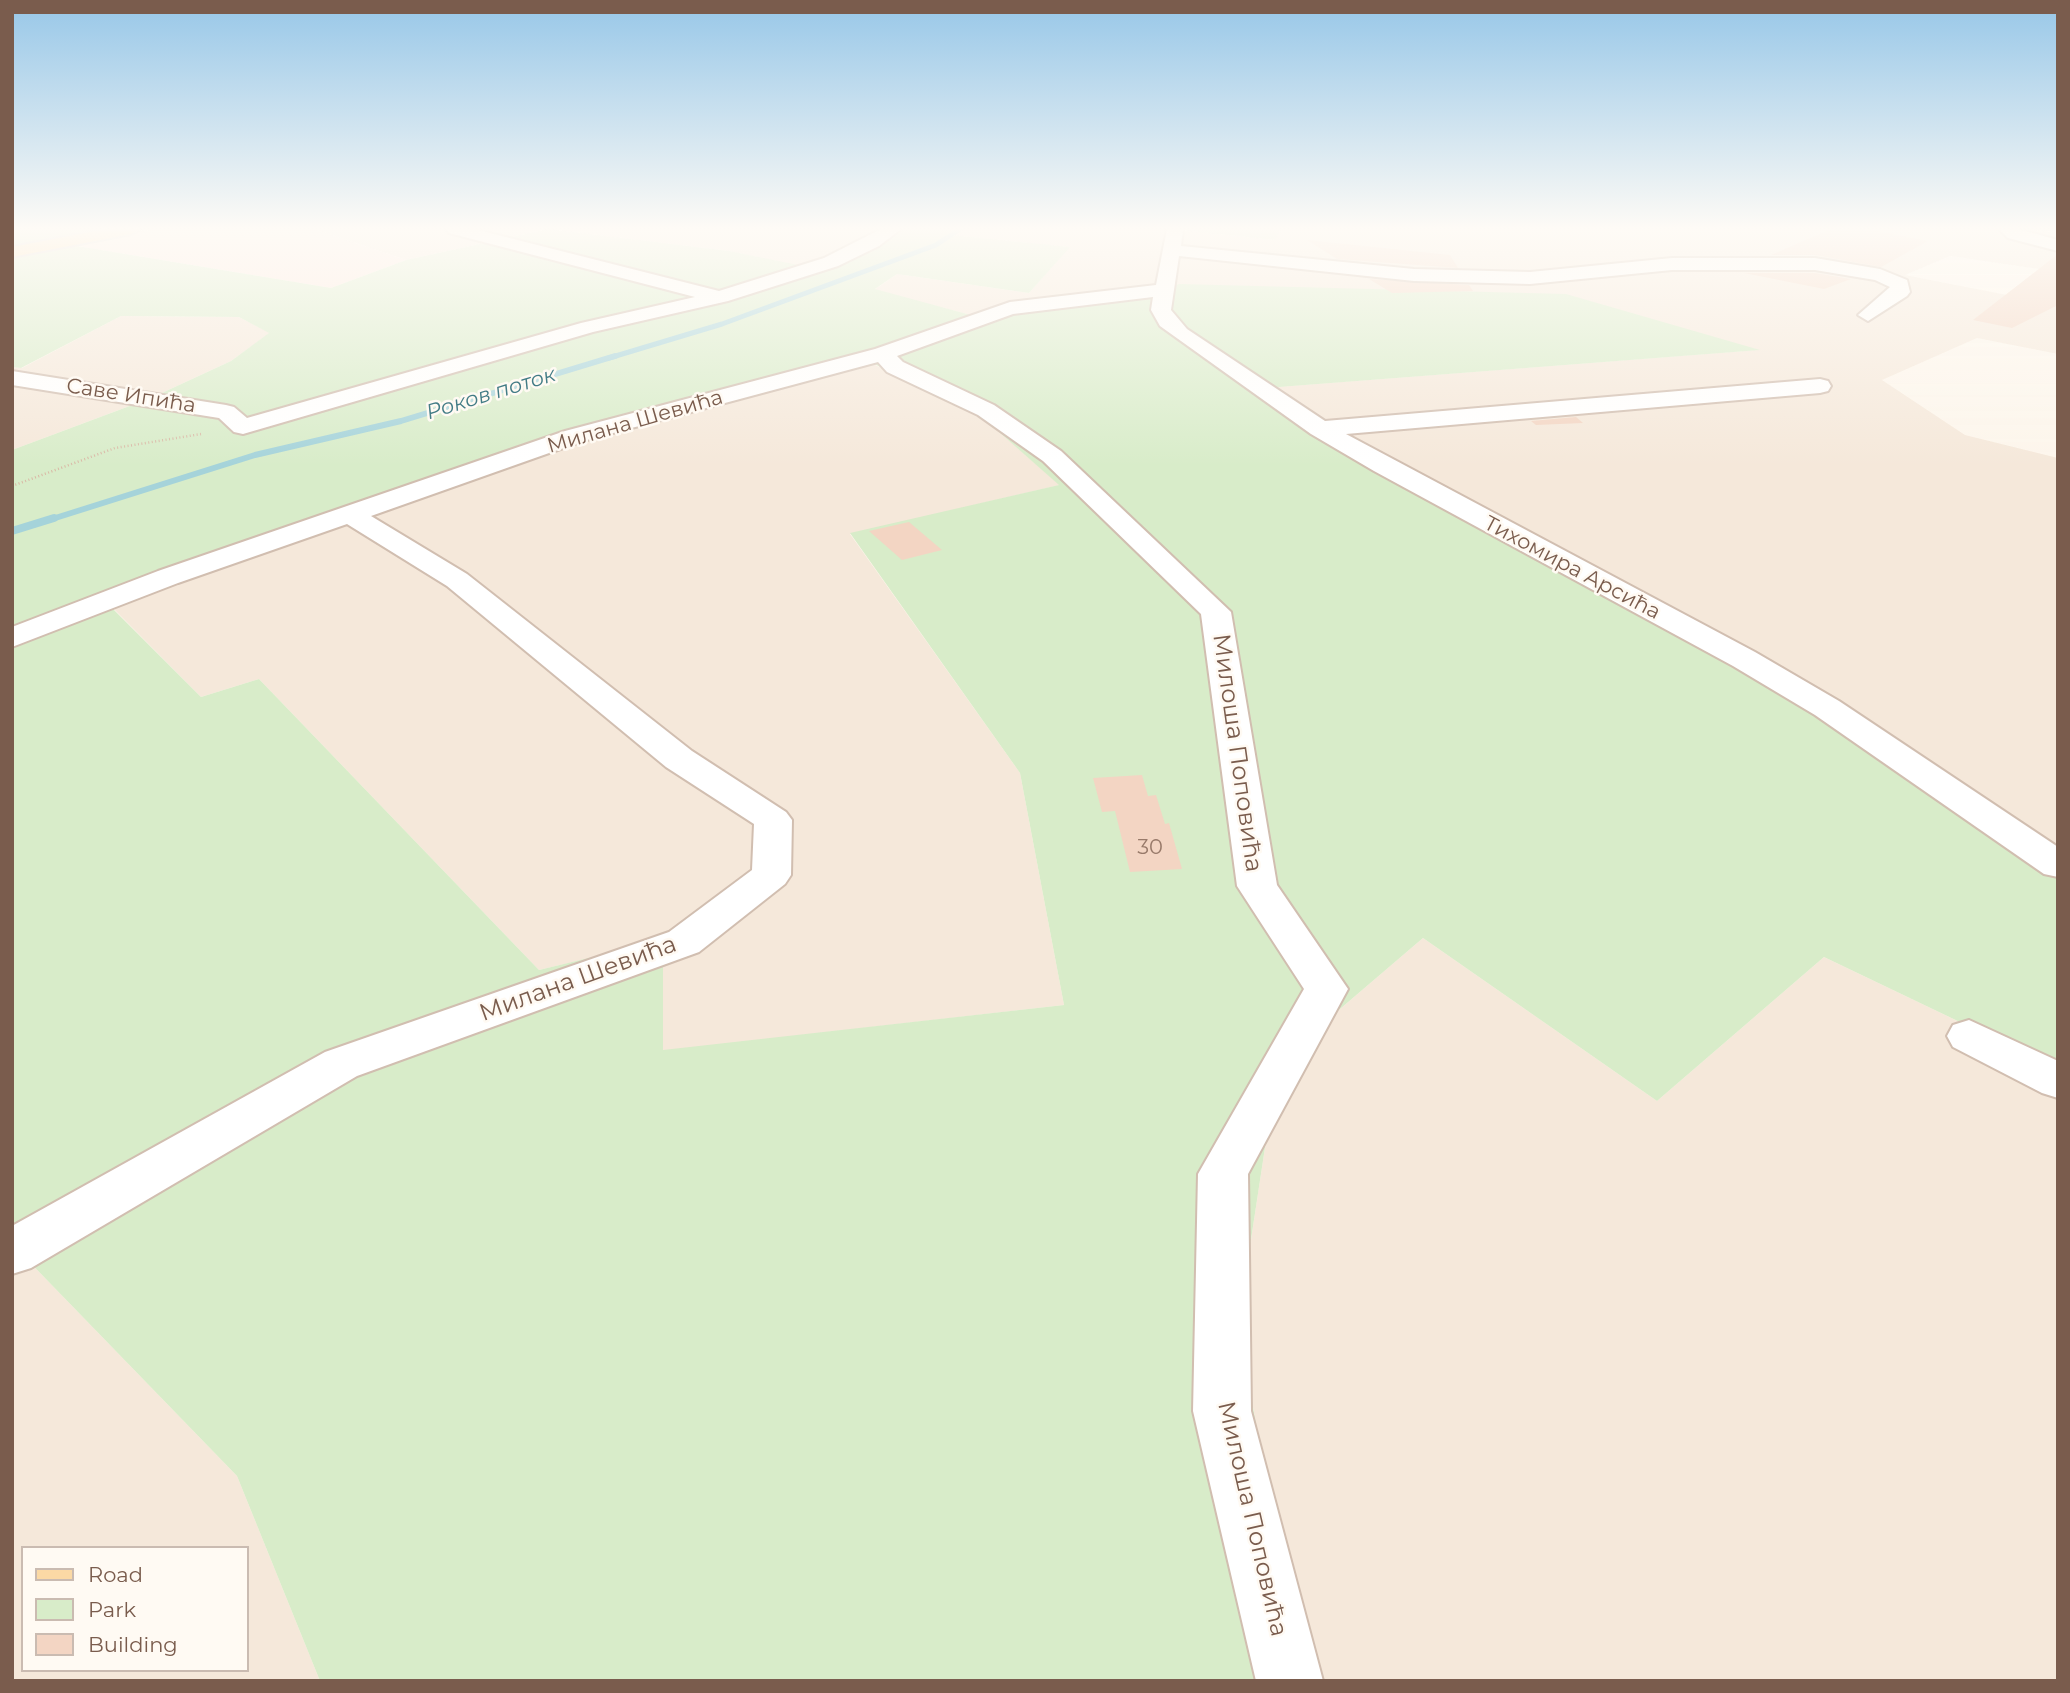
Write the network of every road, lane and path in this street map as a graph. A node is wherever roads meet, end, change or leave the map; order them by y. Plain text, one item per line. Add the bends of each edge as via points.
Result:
1 (672, 308) edge
2 (1010, 308) edge
3 (1161, 308) edge
4 (1878, 308) edge
5 (1868, 315) dead end
6 (883, 354) junction
7 (12, 378) edge
8 (1820, 386) dead end
9 (243, 427) junction
10 (1320, 429) junction
11 (12, 486) edge
12 (351, 515) junction
13 (12, 638) edge
14 (2058, 865) edge
15 (1969, 1036) dead end
16 (2058, 1082) edge
17 (12, 1252) edge
18 (1290, 1681) edge

1 - 9 street via 588,327
2 - 6 street
3 - 10 street, Тихомира Арсића via 1167,322
4 - 5 street
6 - 12 street, Милана Шевића via 574,436
6 - 18 street, Милоша Поповића via 895,367 986,410 1052,456 1216,611 1257,886 1326,989 1223,1174 1222,1411
7 - 9 street, Саве Ипића via 226,412
8 - 10 street
9 - 11 path via 114,448
10 - 14 street, Тихомира Арсића via 1827,708
12 - 13 street, Милана Шевића via 168,577
12 - 17 street, Милана Шевића via 457,580 679,759 773,820 771,875 684,942 341,1064
15 - 16 street

